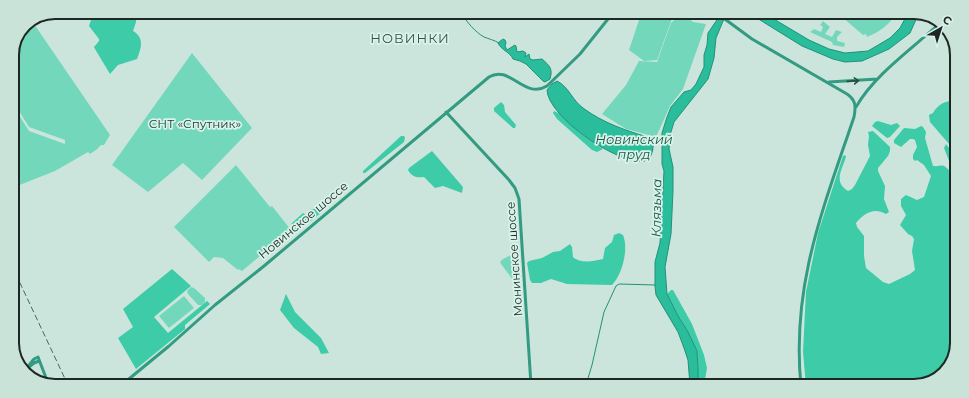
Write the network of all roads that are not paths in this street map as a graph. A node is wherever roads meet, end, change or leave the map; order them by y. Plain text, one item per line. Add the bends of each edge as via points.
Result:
1 (608, 19) edge
2 (724, 19) edge
3 (936, 26) edge
4 (877, 79) junction
5 (828, 82) junction
6 (862, 97) junction
7 (852, 98) junction
8 (856, 107) junction
9 (446, 112) junction
10 (28, 366) edge
11 (46, 377) edge
12 (129, 379) edge
13 (531, 379) edge
14 (800, 379) edge

1 - 9 main road, Новинское шоссе via 587,46 542,89 533,90 504,75 496,74
2 - 5 main road via 752,39
3 - 4 main road
5 -> 4 main road
4 - 6 main road
5 - 7 main road
6 - 7 main road
6 - 8 main road
7 - 8 main road
8 - 14 main road via 820,217 804,279 799,330
9 - 12 main road, Новинское шоссе
9 - 13 main road, Монинское шоссе via 509,180 519,199
10 - 11 main road via 33,360 38,359

